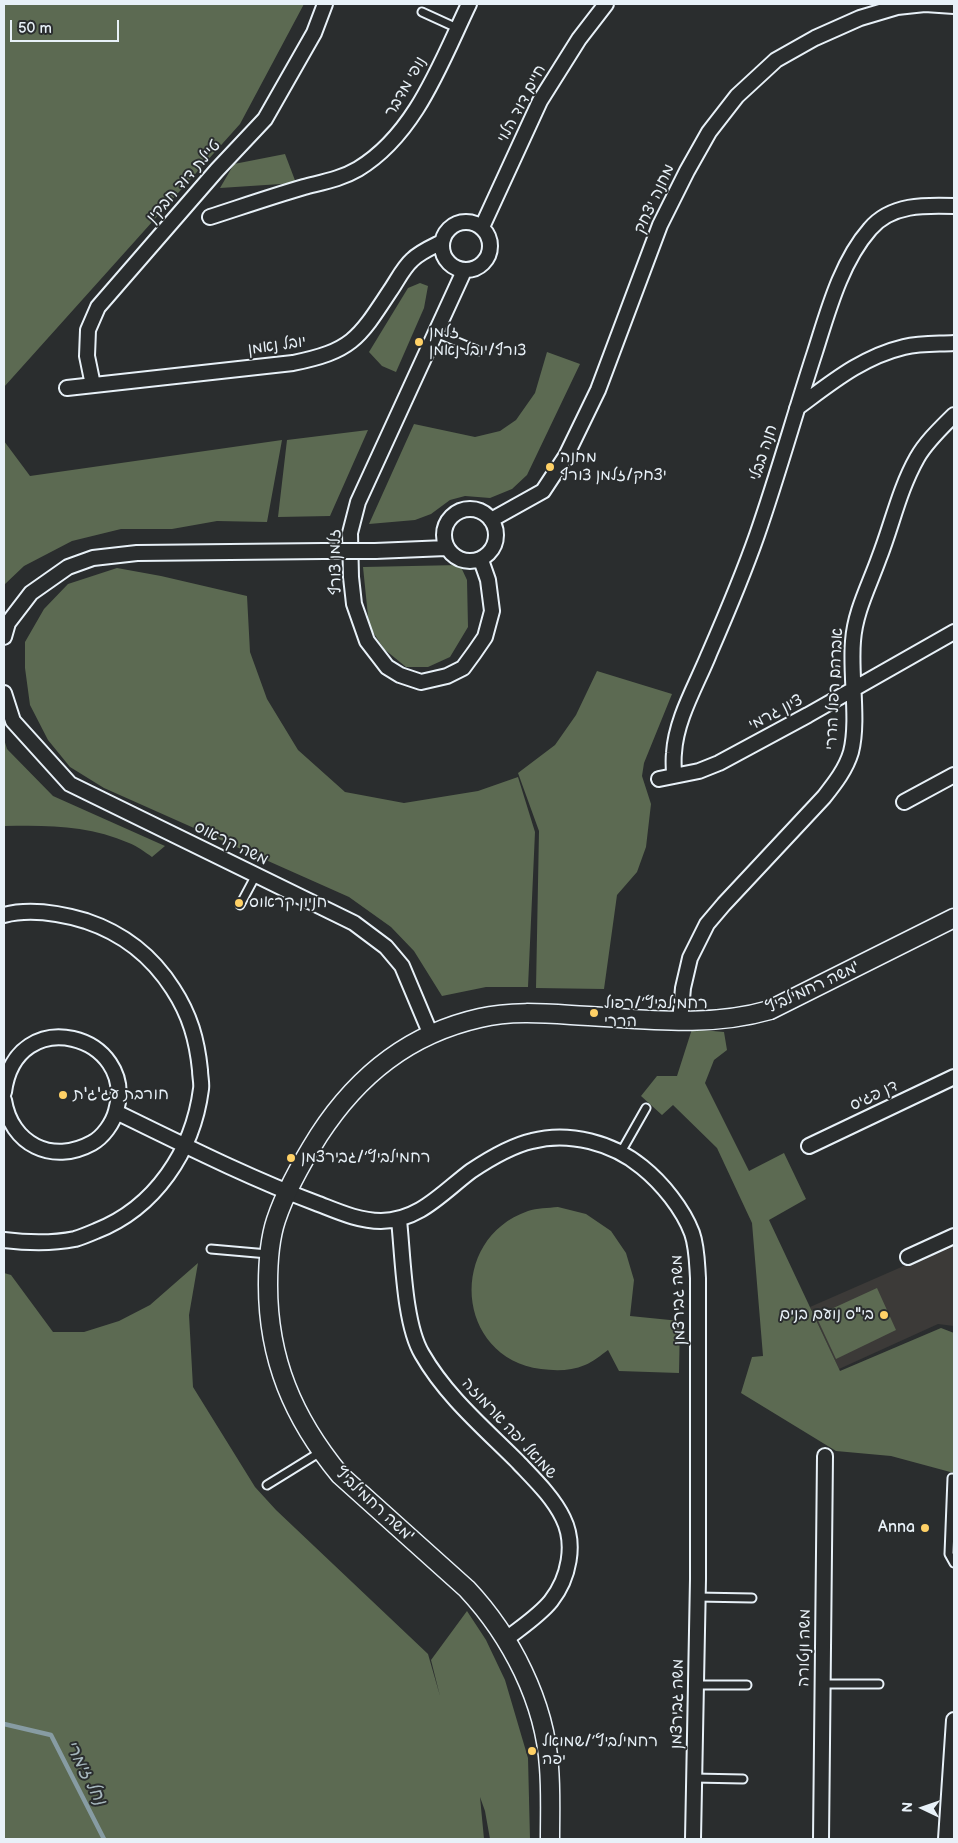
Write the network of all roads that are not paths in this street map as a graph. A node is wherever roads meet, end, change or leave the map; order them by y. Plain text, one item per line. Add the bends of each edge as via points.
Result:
1 (325, 4) edge
2 (469, 4) edge
3 (606, 4) edge
4 (954, 6) edge
5 (422, 12) dead end
6 (457, 28) junction
7 (954, 206) edge
8 (210, 217) dead end
9 (482, 227) junction
10 (442, 242) junction
11 (464, 271) junction
12 (436, 333) junction
13 (954, 344) edge
14 (479, 351) dead end
15 (93, 386) junction
16 (67, 388) dead end
17 (797, 408) junction
18 (954, 415) edge
19 (491, 520) junction
20 (446, 548) junction
21 (481, 560) junction
22 (954, 632) edge
23 (4, 637) edge
24 (852, 690) junction
25 (4, 693) edge
26 (954, 775) edge
27 (674, 776) junction
28 (659, 778) dead end
29 (904, 802) dead end
30 (256, 875) junction
31 (240, 904) dead end
32 (4, 915) edge
33 (954, 918) edge
34 (680, 1022) junction
35 (430, 1035) junction
36 (954, 1077) edge
37 (4, 1092) edge
38 (4, 1100) edge
39 (646, 1108) dead end
40 (116, 1112) junction
41 (185, 1146) junction
42 (809, 1146) dead end
43 (621, 1152) junction
44 (287, 1192) junction
45 (399, 1220) junction
46 (954, 1236) edge
47 (4, 1240) edge
48 (211, 1249) dead end
49 (269, 1254) junction
50 (908, 1257) dead end
51 (322, 1451) junction
52 (825, 1456) dead end
53 (952, 1478) dead end
54 (267, 1485) dead end
55 (954, 1563) edge
56 (697, 1597) junction
57 (752, 1598) dead end
58 (505, 1640) junction
59 (822, 1684) junction
60 (879, 1684) dead end
61 (696, 1685) junction
62 (746, 1685) dead end
63 (954, 1720) edge
64 (694, 1778) junction
65 (742, 1779) dead end
66 (951, 1822) edge
67 (550, 1839) edge
68 (693, 1839) edge
69 (821, 1839) edge
70 (946, 1839) edge

1 - 15 street, טיילת דוד חבקין via 314,33 265,119 216,170 98,307 88,330 87,356
2 - 6 street, נופי מדבר
3 - 9 street, חיים דוד הלוי via 579,39 540,101
4 - 19 street, מחנה יצחק via 925,4 897,7 860,18 776,60 737,96 708,132 660,225 598,390 566,456 543,491
5 - 6 lane
6 - 8 street, נופי מדבר via 419,106 380,152 336,180
7 - 17 street, חנה בבלי via 913,206 885,216 872,226 838,286
9 - 10 street via 474,222 458,223 450,227
9 - 11 street via 489,236 490,254 480,266
10 - 11 street via 445,259
10 - 15 street, יובל נאמן via 412,260 366,327 336,352 293,363
11 - 12 street, זלמן צורף
12 - 14 lane
12 - 21 street, זלמן צורף via 358,502 350,533 354,604 367,642 387,667 421,682 447,676 463,668 485,637 492,611 488,580
13 - 17 street via 912,346 862,362
15 - 16 street, יובל נאמן
17 - 27 street, חנה בבלי via 757,535 680,725 674,754
18 - 24 street, אברהם רפול הררי via 917,457 906,480 856,620
19 - 20 street via 476,509 457,512 444,530
19 - 21 street via 496,528 494,546
20 - 21 street via 463,561
20 - 23 street, bridge via 137,553 93,558 68,567 31,594 8,624
22 - 24 street, ציון גרמי
24 - 27 street, ציון גרמי via 719,763
24 - 34 street, אברהם רפול הררי via 853,734 846,765 824,797 708,924 690,958
25 - 30 street, משה קראוס via 13,721 70,784
26 - 29 street
27 - 28 street, ציון גרמי
30 - 31 lane
30 - 35 street, משה קראוס via 354,923 386,947 402,966
32 - 41 street via 61,914 103,926 148,956 165,976 186,1011 198,1052 201,1088
33 - 34 street, משה רחמילביץ' via 770,1010 727,1019
34 - 35 street, משה רחמילביץ' via 504,1014 461,1023
35 - 44 street, משה רחמילביץ' via 393,1055 353,1090 310,1149
36 - 42 street, דן פגיס
37 - 40 street via 6,1078 23,1051 44,1039 74,1038 89,1044 112,1067 118,1084
38 - 40 street via 10,1122 18,1133 37,1147 52,1152 73,1151 93,1143 102,1136
39 - 43 lane
40 - 41 street, משה גבירצמן
41 - 44 street, משה גבירצמן
41 - 47 street via 170,1173 145,1202 111,1225 76,1239 33,1244
43 - 45 street, משה גבירצמן via 574,1138 532,1141 494,1158 422,1210
43 - 56 street, משה גבירצמן via 648,1171 674,1201 692,1233 696,1252
44 - 45 street, משה גבירצמן via 362,1220
44 - 49 street, משה רחמילביץ' via 275,1221
45 - 58 street, שמואל יפה ארמוזה via 409,1310 421,1352 450,1394 536,1481 563,1518 569,1535 570,1554 560,1587 544,1607
46 - 50 street
48 - 49 lane
49 - 51 street, משה רחמילביץ' via 268,1307 276,1358 294,1405
51 - 54 lane
51 - 58 street, משה רחמילביץ' via 358,1493 484,1607
52 - 59 street, משה ונטורה
53 - 55 lane via 949,1554
56 - 57 lane
56 - 61 street, משה גבירצמן
58 - 67 street, משה רחמילביץ' via 530,1690 545,1737 549,1766
59 - 60 lane
59 - 69 street, משה ונטורה
61 - 62 lane
61 - 64 street, משה גבירצמן
63 - 66 street
64 - 65 lane
64 - 68 street, משה גבירצמן
66 - 70 street

